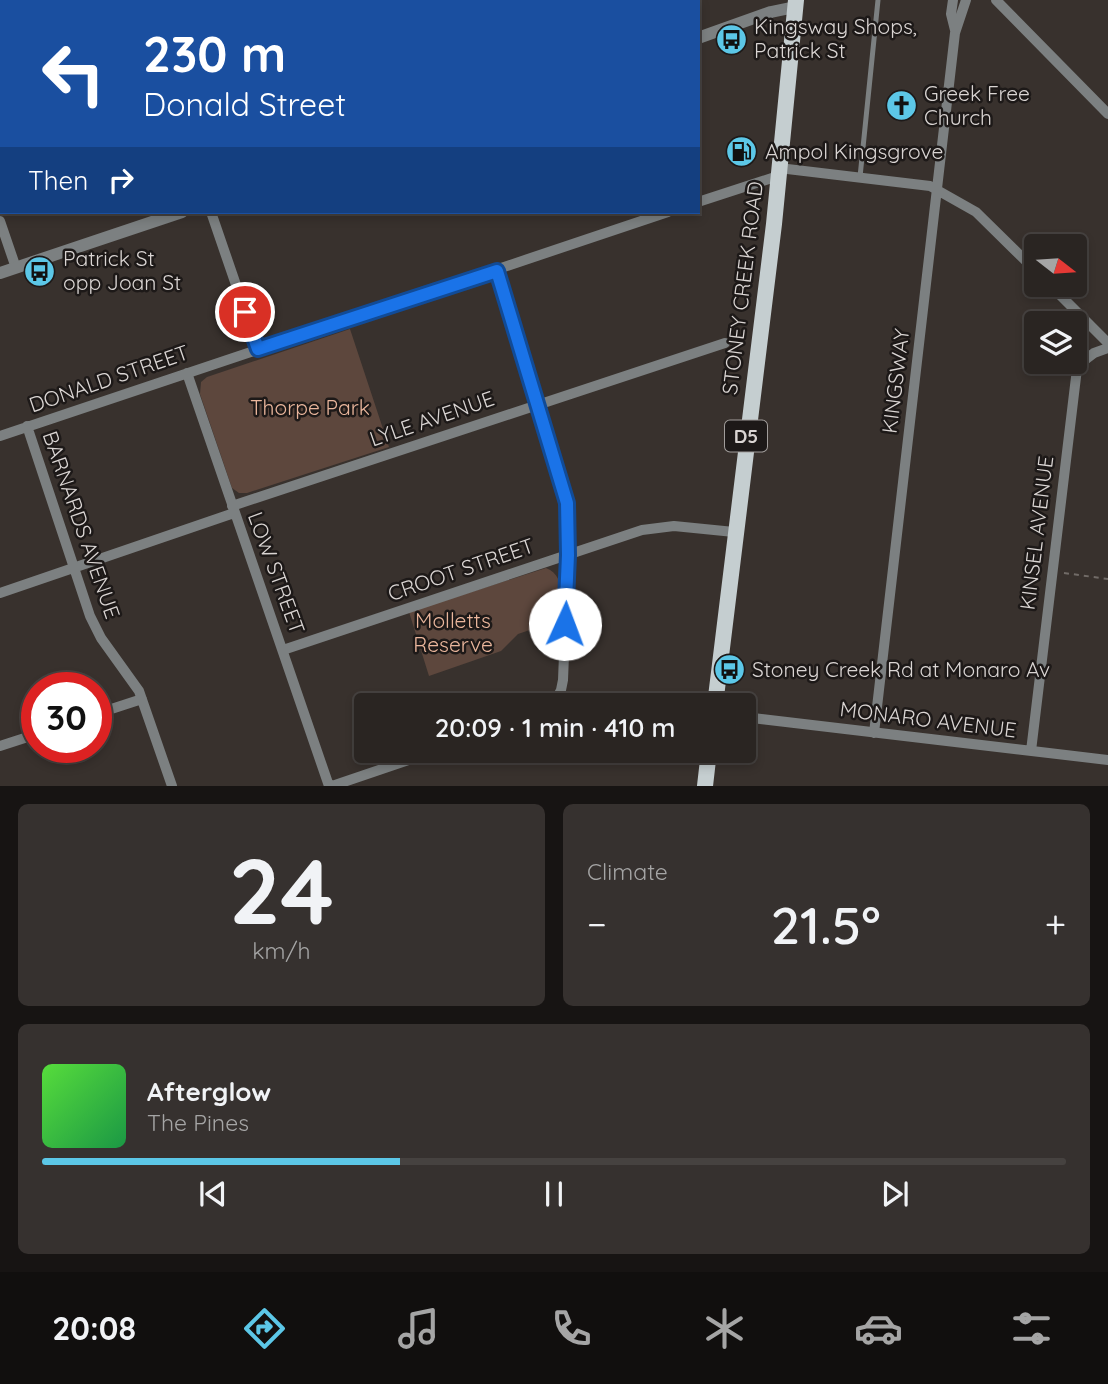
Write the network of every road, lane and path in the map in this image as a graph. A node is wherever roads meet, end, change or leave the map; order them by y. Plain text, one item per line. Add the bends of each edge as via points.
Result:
1 (878, 0) edge
2 (953, 0) edge
3 (966, 0) edge
4 (996, 0) edge
5 (795, 4) edge
6 (955, 33) junction
7 (700, 37) edge
8 (1108, 114) edge
9 (779, 172) junction
10 (860, 177) junction
11 (938, 189) junction
12 (700, 201) edge
13 (167, 214) edge
14 (212, 214) edge
15 (662, 214) edge
16 (0, 221) edge
17 (1024, 259) edge
18 (16, 268) junction
19 (497, 271) junction
20 (0, 274) edge
21 (1063, 298) edge
22 (1075, 311) edge
23 (1087, 323) edge
24 (725, 343) dead end
25 (1108, 345) edge
26 (258, 349) junction
27 (1087, 358) edge
28 (187, 373) junction
29 (1076, 374) edge
30 (537, 404) junction
31 (27, 426) junction
32 (0, 436) edge
33 (232, 509) junction
34 (734, 532) junction
35 (568, 555) junction
36 (74, 567) junction
37 (1052, 572) junction
38 (1108, 579) edge
39 (0, 593) edge
40 (283, 650) junction
41 (559, 693) edge
42 (716, 693) edge
43 (142, 699) junction
44 (112, 709) edge
45 (756, 718) edge
46 (874, 733) junction
47 (21, 739) edge
48 (0, 746) edge
49 (1031, 751) junction
50 (1108, 761) edge
51 (399, 763) edge
52 (708, 763) edge
53 (172, 786) edge
54 (330, 786) edge
55 (705, 786) edge

1 - 10 lane
2 - 6 street, KINGSWAY
3 - 6 street, KINGSWAY
4 - 8 street
5 - 7 street
5 - 9 main road, STONEY CREEK ROAD / D5
6 - 11 street, KINGSWAY
9 - 10 street
9 - 12 street
9 - 34 main road, STONEY CREEK ROAD / D5
10 - 11 street
11 - 17 street via 976,212
11 - 46 street, KINGSWAY
13 - 18 street
14 - 26 street
15 - 19 street, DONALD STREET
16 - 18 street
18 - 20 street
19 - 26 street, DONALD STREET
19 - 30 street
21 - 22 street
23 - 25 street
24 - 30 street, LYLE AVENUE
25 - 27 street
26 - 28 street, DONALD STREET
28 - 31 street, DONALD STREET
28 - 33 street, LOW STREET
29 - 37 street, KINSEL AVENUE
30 - 33 street, LYLE AVENUE
30 - 35 street via 567,503
31 - 32 street, DONALD STREET
31 - 36 street, BARNARDS AVENUE
33 - 36 street, LYLE AVENUE
33 - 40 street, LOW STREET
34 - 35 street, CROOT STREET via 657,527
34 - 42 main road, STONEY CREEK ROAD / D5
35 - 40 street, CROOT STREET
35 - 41 street
36 - 39 street, LYLE AVENUE
36 - 43 street, BARNARDS AVENUE via 95,628
37 - 38 path
37 - 49 street, KINSEL AVENUE
40 - 54 street, LOW STREET
43 - 44 street
43 - 53 street, BARNARDS AVENUE
45 - 46 street, MONARO AVENUE
46 - 49 street, MONARO AVENUE
47 - 48 street
49 - 50 street, MONARO AVENUE
51 - 54 street
52 - 55 main road

